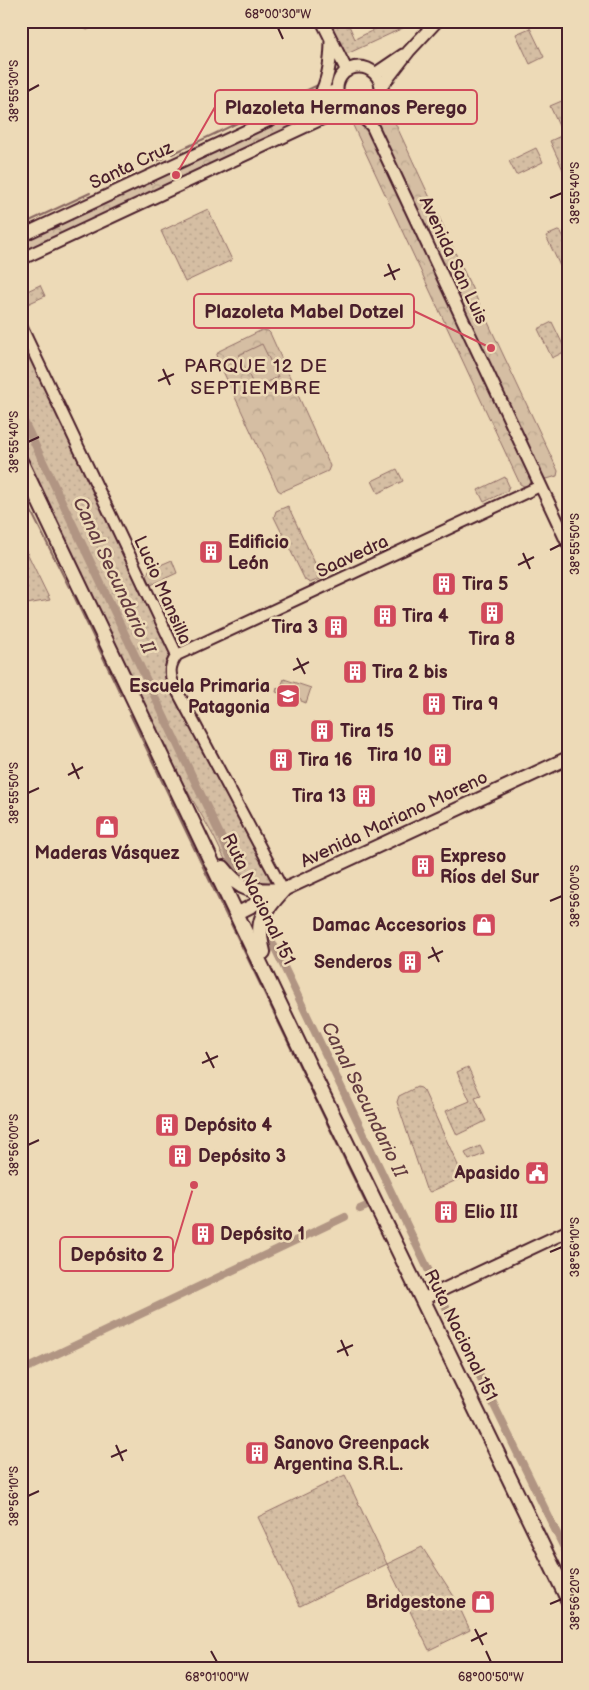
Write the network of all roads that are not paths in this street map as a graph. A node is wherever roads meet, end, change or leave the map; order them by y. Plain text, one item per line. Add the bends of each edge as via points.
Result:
1 (322, 21) edge
2 (437, 21) edge
3 (331, 40) junction
4 (409, 51) junction
5 (347, 71) junction
6 (375, 74) junction
7 (381, 88) junction
8 (337, 90) junction
9 (319, 97) junction
10 (377, 102) junction
11 (350, 108) junction
12 (372, 126) junction
13 (21, 236) edge
14 (21, 259) edge
15 (21, 326) edge
16 (21, 464) edge
17 (540, 486) junction
18 (568, 544) edge
19 (177, 656) junction
20 (150, 732) junction
21 (568, 758) edge
22 (224, 868) junction
23 (283, 890) junction
24 (240, 912) junction
25 (263, 952) junction
26 (320, 1089) junction
27 (568, 1231) edge
28 (423, 1299) junction
29 (568, 1599) edge

1 - 3 main road
2 - 4 main road
3 - 5 main road
3 - 9 main road via 329,72
4 - 6 main road
4 - 7 main road
5 - 6 main road via 362,67
5 - 8 main road
6 - 7 main road
7 - 10 main road
8 - 9 main road, Santa Cruz
8 - 11 main road, Avenida San Luis via 339,98
9 - 13 main road, Santa Cruz
10 - 11 main road via 364,110
10 - 12 main road
11 - 12 main road, Avenida San Luis
11 - 14 main road
12 - 17 main road, Avenida San Luis
15 - 19 street, Lucio Mansilla
16 - 20 highway, Ruta Nacional 151
17 - 18 main road, Avenida San Luis
17 - 19 street, Saavedra
19 - 23 street, Lucio Mansilla via 170,667 173,683
20 - 22 highway, Ruta Nacional 151
20 - 24 highway, Ruta Nacional 151
21 - 23 main road, Avenida Mariano Moreno
22 - 23 highway via 235,882 246,888
22 - 24 highway, Ruta Nacional 151
23 - 24 main road, Avenida Mariano Moreno
23 - 25 highway via 261,921 259,936
24 - 25 highway, Ruta Nacional 151
24 - 26 highway, Ruta Nacional 151
25 - 26 highway, Ruta Nacional 151 via 289,1007
26 - 28 highway, Ruta Nacional 151
27 - 28 main road
28 - 29 highway, Ruta Nacional 151

